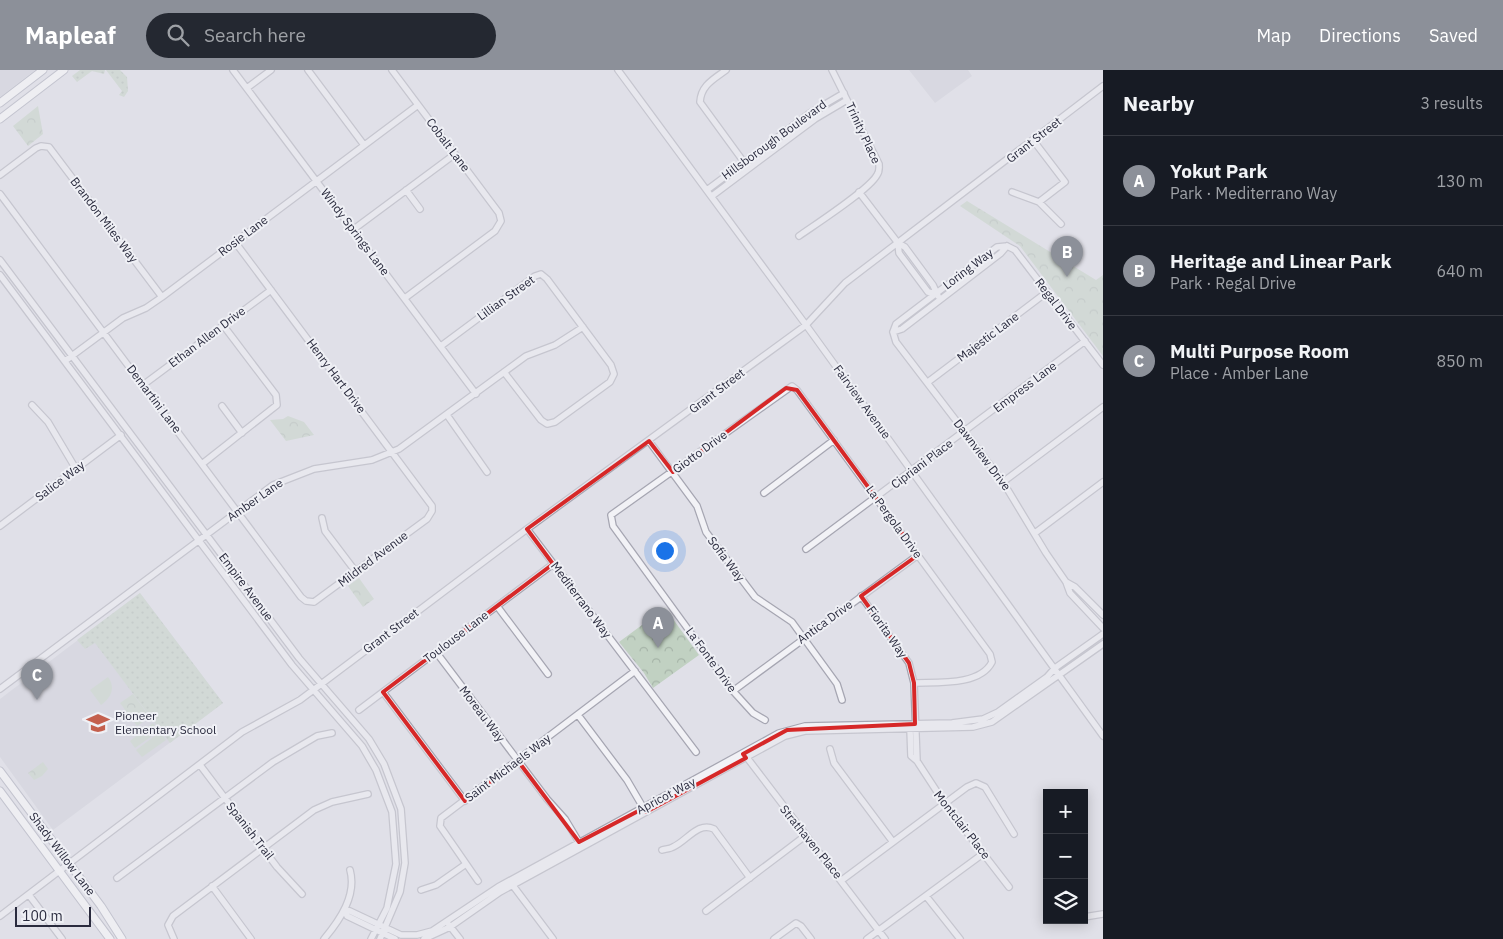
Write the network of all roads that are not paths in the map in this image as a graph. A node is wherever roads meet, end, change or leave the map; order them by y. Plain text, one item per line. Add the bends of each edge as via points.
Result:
1 (43, 70) edge
2 (64, 70) edge
3 (233, 70) edge
4 (271, 70) edge
5 (308, 70) edge
6 (392, 70) edge
7 (618, 70) edge
8 (726, 70) edge
9 (832, 70) edge
10 (1103, 86) edge
11 (247, 88) junction
12 (844, 93) junction
13 (847, 100) junction
14 (0, 102) edge
15 (418, 105) junction
16 (0, 119) edge
17 (1033, 140) junction
18 (364, 145) junction
19 (455, 154) junction
20 (744, 162) junction
21 (748, 168) junction
22 (0, 175) edge
23 (316, 181) junction
24 (406, 190) junction
25 (707, 190) junction
26 (860, 192) junction
27 (1012, 192) dead end
28 (0, 194) edge
29 (712, 196) junction
30 (1039, 202) junction
31 (420, 209) dead end
32 (1061, 224) dead end
33 (354, 229) junction
34 (799, 236) dead end
35 (235, 242) junction
36 (898, 243) junction
37 (1006, 246) junction
38 (0, 260) edge
39 (0, 275) edge
40 (271, 290) junction
41 (1047, 292) junction
42 (936, 294) junction
43 (162, 297) junction
44 (405, 298) junction
45 (940, 300) junction
46 (224, 325) junction
47 (806, 325) junction
48 (583, 327) junction
49 (103, 332) junction
50 (893, 332) junction
51 (1085, 341) junction
52 (441, 346) junction
53 (72, 355) junction
54 (64, 361) junction
55 (1103, 365) edge
56 (504, 372) junction
57 (928, 382) junction
58 (143, 385) junction
59 (792, 386) joint
60 (476, 394) junction
61 (32, 405) dead end
62 (222, 406) dead end
63 (1103, 407) edge
64 (447, 415) junction
65 (965, 432) junction
66 (242, 433) junction
67 (121, 436) junction
68 (834, 440) junction
69 (650, 441) junction
70 (393, 452) junction
71 (202, 464) junction
72 (76, 469) junction
73 (912, 471) junction
74 (487, 472) dead end
75 (673, 472) junction
76 (1003, 482) junction
77 (1103, 482) edge
78 (764, 493) dead end
79 (876, 498) junction
80 (432, 511) joint
81 (237, 512) junction
82 (322, 518) dead end
83 (611, 520) joint
84 (0, 526) edge
85 (527, 530) junction
86 (1036, 533) junction
87 (207, 535) junction
88 (199, 540) junction
89 (806, 549) dead end
90 (918, 555) junction
91 (553, 564) junction
92 (356, 572) junction
93 (1066, 582) junction
94 (861, 596) junction
95 (310, 602) joint
96 (497, 606) junction
97 (1103, 616) edge
98 (1103, 628) edge
99 (1103, 634) edge
100 (804, 638) junction
101 (1103, 644) edge
102 (436, 652) junction
103 (1055, 668) junction
104 (635, 671) junction
105 (548, 674) dead end
106 (1060, 674) junction
107 (321, 683) junction
108 (914, 683) junction
109 (0, 689) edge
110 (314, 689) junction
111 (734, 691) junction
112 (382, 692) junction
113 (842, 700) dead end
114 (359, 710) dead end
115 (578, 715) junction
116 (765, 720) dead end
117 (913, 727) junction
118 (332, 733) dead end
119 (1103, 736) edge
120 (830, 749) dead end
121 (696, 752) dead end
122 (745, 756) junction
123 (518, 760) junction
124 (200, 765) junction
125 (0, 772) edge
126 (0, 791) edge
127 (368, 794) dead end
128 (224, 798) junction
129 (465, 800) junction
130 (945, 804) junction
131 (645, 810) junction
132 (1014, 834) dead end
133 (805, 836) junction
134 (893, 842) junction
135 (581, 845) junction
136 (263, 848) junction
137 (662, 850) dead end
138 (984, 853) junction
139 (69, 863) junction
140 (466, 864) junction
141 (59, 870) junction
142 (350, 870) dead end
143 (117, 878) dead end
144 (750, 878) junction
145 (842, 880) junction
146 (478, 882) dead end
147 (511, 883) junction
148 (212, 886) junction
149 (1009, 886) dead end
150 (421, 890) dead end
151 (302, 894) dead end
152 (29, 895) junction
153 (926, 896) junction
154 (345, 910) junction
155 (706, 911) dead end
156 (1103, 914) edge
157 (0, 916) edge
158 (1088, 916) edge
159 (449, 925) junction
160 (377, 928) junction
161 (878, 930) junction
162 (383, 934) edge
163 (62, 939) edge
164 (110, 939) edge
165 (122, 939) edge
166 (174, 939) edge
167 (251, 939) edge
168 (324, 939) edge
169 (371, 939) edge
170 (395, 939) edge
171 (424, 939) edge
172 (460, 939) edge
173 (554, 939) edge
174 (774, 939) edge
175 (811, 939) edge
176 (867, 939) edge
177 (885, 939) edge
178 (960, 939) edge

1 - 14 main road
2 - 16 main road
3 - 11 street, Windy Springs Lane
4 - 11 street
5 - 18 street
6 - 15 street, Cobalt Lane
7 - 25 street, Fairview Avenue
8 - 20 street via 705,86 700,93 700,102
9 - 12 street, Trinity Place
10 - 17 street, Grant Street
11 - 23 street, Windy Springs Lane
12 - 13 street, Trinity Place
12 - 20 street, Hillsborough Boulevard via 810,112
13 - 21 street, Hillsborough Boulevard via 815,118
13 - 26 street, Trinity Place via 879,164 877,176
15 - 18 street, Rosie Lane
15 - 19 street, Cobalt Lane
17 - 30 street via 1065,182
17 - 36 street, Grant Street
18 - 23 street, Rosie Lane
19 - 24 street
19 - 44 street, Cobalt Lane via 502,221 495,231
20 - 21 street
20 - 25 street, Hillsborough Boulevard
21 - 29 street, Hillsborough Boulevard
22 - 43 street, Brandon Miles Way via 36,148 46,145
23 - 33 street, Windy Springs Lane
23 - 35 street, Rosie Lane
24 - 31 street
24 - 33 street
25 - 29 street, Fairview Avenue
26 - 34 street, Trinity Place
26 - 36 street
27 - 30 street
28 - 49 street, Demartini Lane
29 - 47 street, Fairview Avenue
30 - 32 street
33 - 44 street, Windy Springs Lane
35 - 40 street, Henry Hart Drive
35 - 43 street, Rosie Lane
36 - 42 street via 899,252 928,292
36 - 47 street, Grant Street via 845,283
37 - 41 street, Regal Drive via 1015,250
37 - 42 street, Loring Way via 997,247
37 - 45 street, Loring Way
38 - 53 street, Empire Avenue
39 - 54 street, Empire Avenue
40 - 46 street, Ethan Allen Drive
40 - 70 street, Henry Hart Drive
41 - 51 street, Regal Drive
41 - 57 street, Majestic Lane
42 - 45 street
42 - 50 street, Loring Way via 896,324
43 - 49 street, Rosie Lane
44 - 52 street, Windy Springs Lane
45 - 50 street, Loring Way via 902,329
46 - 58 street, Ethan Allen Drive
46 - 66 street via 276,395 277,405
47 - 69 street, Grant Street
47 - 73 street, Fairview Avenue
48 - 52 street, Lillian Street via 541,274
48 - 56 street, Amber Lane via 555,345 526,356
48 - 56 street via 614,374 610,382 555,422 547,424 540,420
49 - 53 street, Rosie Lane
49 - 58 street, Demartini Lane
50 - 57 street, Dawnview Drive via 896,342
51 - 55 street, Regal Drive
51 - 65 street, Empress Lane
52 - 60 street, Windy Springs Lane
53 - 54 street, Rosie Lane
53 - 87 street, Empire Avenue
54 - 67 street, Empire Avenue
56 - 60 street, Amber Lane
57 - 65 street, Dawnview Drive
58 - 71 street, Demartini Lane
59 - 68 street, La Pergola Drive
59 - 75 street, Giotto Drive
60 - 64 street, Amber Lane
61 - 72 street via 48,422
62 - 66 street
63 - 76 street
64 - 70 street, Amber Lane
64 - 74 street
65 - 73 street, Cipriani Place
65 - 76 street, Dawnview Drive
66 - 71 street
67 - 72 street, Salice Way
67 - 88 street, Empire Avenue
68 - 78 street
68 - 79 street, La Pergola Drive
69 - 75 street, Sofia Way
69 - 85 street, Grant Street
70 - 80 street, Henry Hart Drive via 430,501
70 - 81 street, Amber Lane via 372,460 314,468 290,476
71 - 81 street, Demartini Lane
72 - 84 street, Salice Way
73 - 79 street, Cipriani Place
73 - 103 street, Fairview Avenue
75 - 83 street, Giotto Drive via 615,511
75 - 100 street, Sofia Way via 697,506 706,532 755,596 792,622
76 - 86 street, Dawnview Drive
77 - 86 street
79 - 89 street, Cipriani Place
79 - 90 street, La Pergola Drive
80 - 92 street, Mildred Avenue
81 - 87 street, Amber Lane
81 - 95 street, Demartini Lane via 301,597
82 - 92 street via 326,531
83 - 111 street, La Fonte Drive
85 - 91 street, Mediterrano Way
85 - 107 street, Grant Street
86 - 93 street, Dawnview Drive
87 - 88 street, Amber Lane
87 - 107 street, Empire Avenue via 298,658
88 - 109 street, Amber Lane
88 - 110 street, Empire Avenue via 292,665
90 - 94 street, Antica Drive
90 - 108 street, La Pergola Drive via 990,654 992,662 989,669 957,681
91 - 96 street, Toulouse Lane
91 - 104 street, Mediterrano Way
92 - 95 street, Mildred Avenue
93 - 97 street, Dawnview Drive
93 - 98 street, Dawnview Drive via 1070,593
94 - 100 street, Antica Drive
94 - 108 street, Fiorita Way via 909,663
96 - 102 street, Toulouse Lane
96 - 105 street
99 - 103 street, Apricot Way
100 - 111 street, Antica Drive
100 - 113 street, Sofia Way via 837,684
101 - 106 street, Apricot Way
102 - 112 street, Toulouse Lane
102 - 123 street, Moreau Way
103 - 106 street, Fairview Avenue
103 - 117 street, Apricot Way via 1047,677 983,720
104 - 115 street, Saint Michaels Way
104 - 121 street, Mediterrano Way
106 - 117 street, Apricot Way via 992,722 972,727
106 - 119 street, Fairview Avenue
107 - 110 street, Grant Street
107 - 162 street, Empire Avenue via 369,739 384,764 401,809 405,863 400,892
108 - 117 street, Fiorita Way
110 - 124 street via 291,706 242,732
110 - 160 street, Empire Avenue via 362,746 385,789 392,812 396,864 391,897
111 - 116 street, La Fonte Drive via 752,713
112 - 114 street, Toulouse Lane
112 - 129 street
115 - 123 street, Saint Michaels Way
115 - 131 street via 627,780
117 - 122 street, Apricot Way via 795,727 779,733
117 - 130 street, Montclair Place via 917,761
118 - 128 street via 317,736 273,762
120 - 134 street via 834,763
122 - 131 street, Apricot Way
122 - 133 street, Strathaven Place
123 - 129 street, Saint Michaels Way
123 - 135 street, Moreau Way via 565,819
124 - 128 street, Spanish Trail
124 - 139 street
125 - 139 main road, Shady Willow Lane
126 - 141 main road, Shady Willow Lane
127 - 136 street via 332,802 314,810
128 - 136 street, Spanish Trail
128 - 143 street
129 - 140 street, Saint Michaels Way via 441,818 440,826
130 - 132 street via 966,787 976,784 985,787
130 - 134 street
130 - 138 street, Montclair Place
131 - 135 street, Apricot Way
133 - 144 street
133 - 145 street, Strathaven Place
134 - 145 street
135 - 147 street, Apricot Way
136 - 148 street
136 - 151 street, Spanish Trail
137 - 144 street via 674,847 700,828 708,826 714,829
138 - 149 street, Montclair Place
138 - 153 street
139 - 141 street
139 - 165 main road, Shady Willow Lane
140 - 146 street, Saint Michaels Way
140 - 150 street via 436,885
141 - 152 street
141 - 164 main road, Shady Willow Lane
142 - 154 street via 352,887
144 - 155 street
145 - 161 street, Strathaven Place
147 - 159 street, Apricot Way
147 - 173 street
148 - 166 street via 173,916 168,926
148 - 167 street
152 - 157 street
152 - 163 street
153 - 161 street
153 - 178 street
154 - 160 street, Apricot Way
154 - 168 street
156 - 158 street
159 - 162 street, Apricot Way via 418,935
159 - 171 street, Apricot Way
159 - 172 street
160 - 162 street, Apricot Way
160 - 169 street, Empire Avenue
161 - 176 street
161 - 177 street, Strathaven Place
162 - 170 street, Apricot Way
174 - 175 street via 796,924

